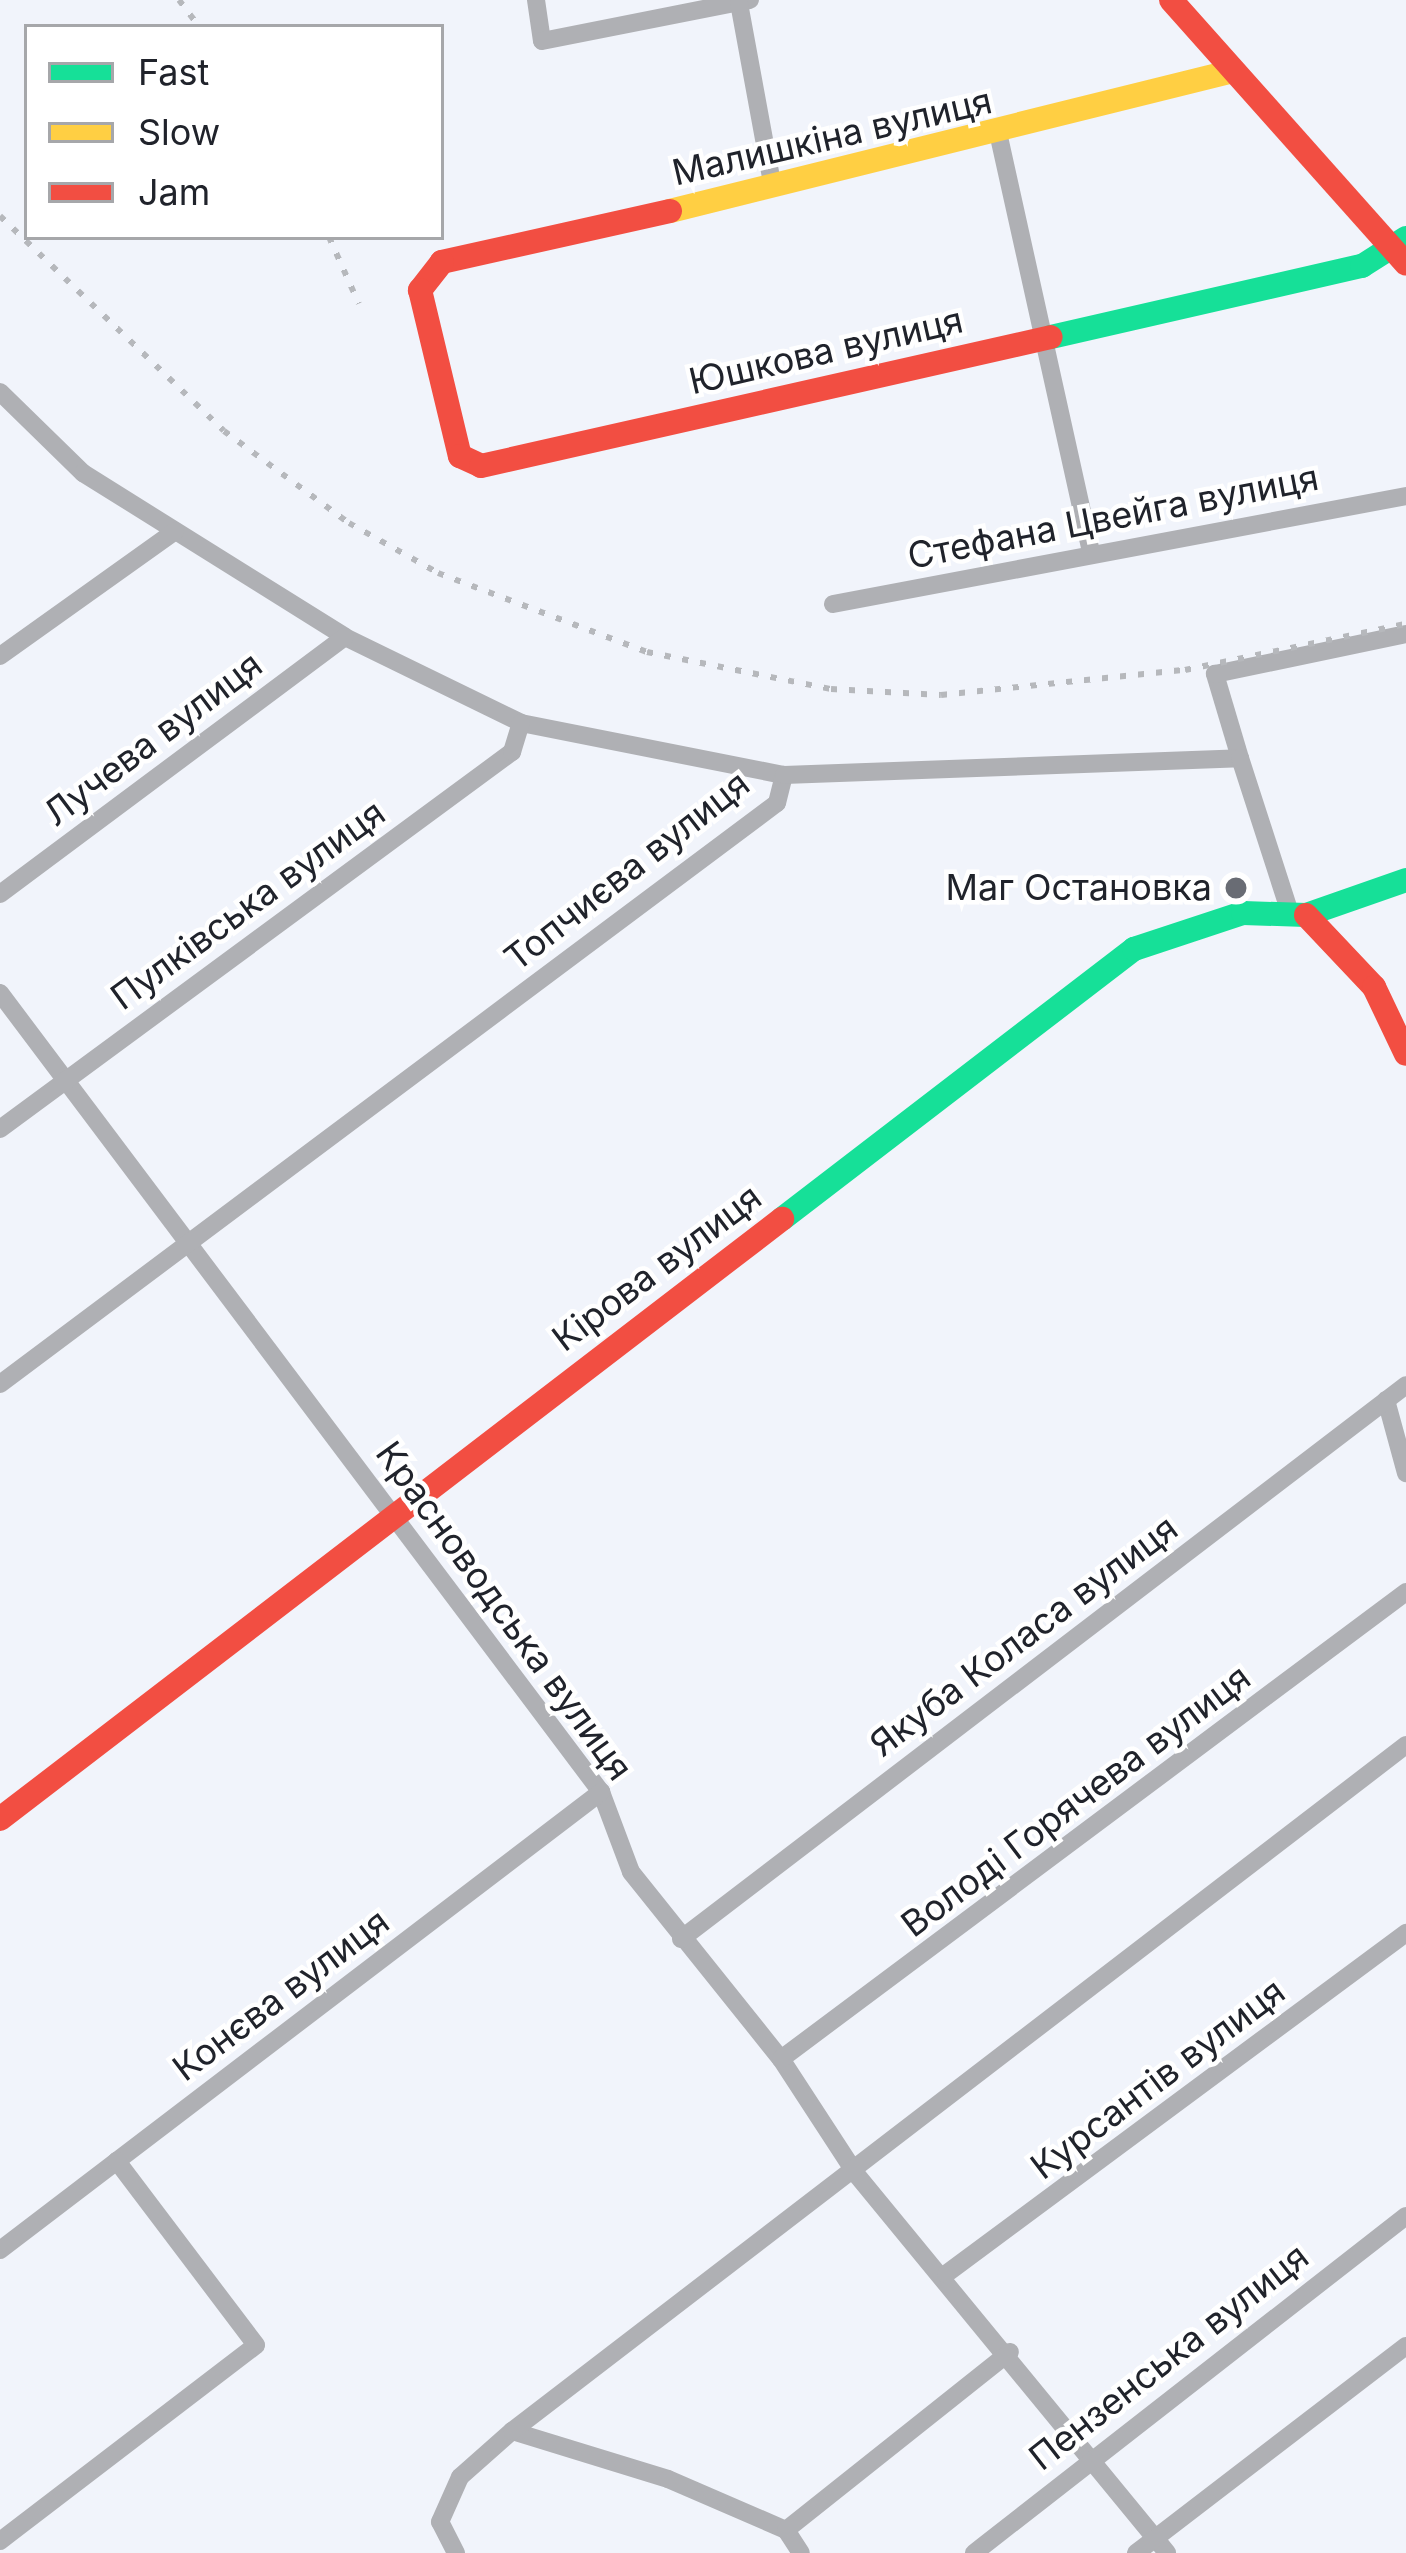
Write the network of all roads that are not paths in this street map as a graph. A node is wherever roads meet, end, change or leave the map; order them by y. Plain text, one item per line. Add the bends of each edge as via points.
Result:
1 (536, 0) edge
2 (1171, 0) edge
3 (744, 1) edge
4 (1233, 71) junction
5 (999, 137) junction
6 (772, 188) junction
7 (1402, 251) edge
8 (442, 262) joint
9 (1043, 338) junction
10 (0, 392) edge
11 (1406, 496) edge
12 (175, 531) junction
13 (1092, 555) junction
14 (832, 604) dead end
15 (1406, 634) edge
16 (345, 637) junction
17 (0, 656) edge
18 (521, 723) junction
19 (1240, 758) junction
20 (784, 775) junction
21 (1406, 880) edge
22 (0, 894) edge
23 (1299, 915) junction
24 (0, 993) edge
25 (1406, 1054) edge
26 (66, 1080) junction
27 (0, 1129) edge
28 (188, 1243) junction
29 (0, 1384) edge
30 (1406, 1384) edge
31 (1387, 1400) junction
32 (1406, 1473) edge
33 (395, 1513) junction
34 (1406, 1592) edge
35 (1406, 1745) edge
36 (601, 1792) junction
37 (0, 1819) edge
38 (1406, 1933) edge
39 (681, 1939) junction
40 (781, 2059) junction
41 (117, 2162) junction
42 (856, 2174) junction
43 (1406, 2216) edge
44 (0, 2250) edge
45 (946, 2274) junction
46 (1406, 2346) edge
47 (1010, 2352) junction
48 (512, 2431) junction
49 (1086, 2459) junction
50 (786, 2530) junction
51 (0, 2541) edge
52 (1161, 2547) edge
53 (456, 2553) edge
54 (801, 2553) edge
55 (974, 2553) edge
56 (1136, 2553) edge

1 - 3 street via 542,41
2 - 4 street
3 - 6 street
4 - 5 street, Малишкіна вулиця
4 - 7 street
5 - 6 street, Малишкіна вулиця
5 - 9 street
6 - 8 street, Малишкіна вулиця
7 - 9 street, Юшкова вулиця
8 - 9 street, Юшкова вулиця via 420,290 457,448 470,465
9 - 13 street
10 - 12 street via 83,473
11 - 13 street, Стефана Цвейга вулиця
12 - 16 street
12 - 17 street
13 - 14 street, Стефана Цвейга вулиця
15 - 19 street via 1215,674
16 - 18 street
16 - 22 street, Лучева вулиця
18 - 20 street
18 - 26 street, Пулківська вулиця via 512,752
19 - 20 street, Топчиєва вулиця
19 - 23 street
20 - 28 street, Топчиєва вулиця via 777,803
21 - 23 street, Кірова вулиця
23 - 25 street via 1374,987
23 - 33 street, Кірова вулиця via 1243,913 1134,949
24 - 26 street, Красноводська вулиця
26 - 27 street, Пулківська вулиця
26 - 28 street, Красноводська вулиця
28 - 29 street, Топчиєва вулиця
28 - 33 street, Красноводська вулиця
30 - 31 street, Якуба Коласа вулиця
31 - 32 street
31 - 39 street, Якуба Коласа вулиця
33 - 36 street, Красноводська вулиця
33 - 37 street, Кірова вулиця
34 - 40 street, Володі Горячева вулиця
35 - 42 street
36 - 39 street, Красноводська вулиця via 631,1872
36 - 41 street, Конєва вулиця
38 - 45 street, Курсантів вулиця
39 - 40 street, Красноводська вулиця
40 - 42 street, Красноводська вулиця
41 - 44 street, Конєва вулиця
41 - 51 street via 256,2344
42 - 45 street, Красноводська вулиця
42 - 48 street
43 - 49 street, Пензенська вулиця
45 - 47 street, Красноводська вулиця
46 - 52 street
47 - 49 street, Красноводська вулиця
47 - 50 street
48 - 50 street
48 - 53 street via 460,2476 440,2522
49 - 52 street, Красноводська вулиця
49 - 55 street, Пензенська вулиця
50 - 54 street
52 - 56 street

